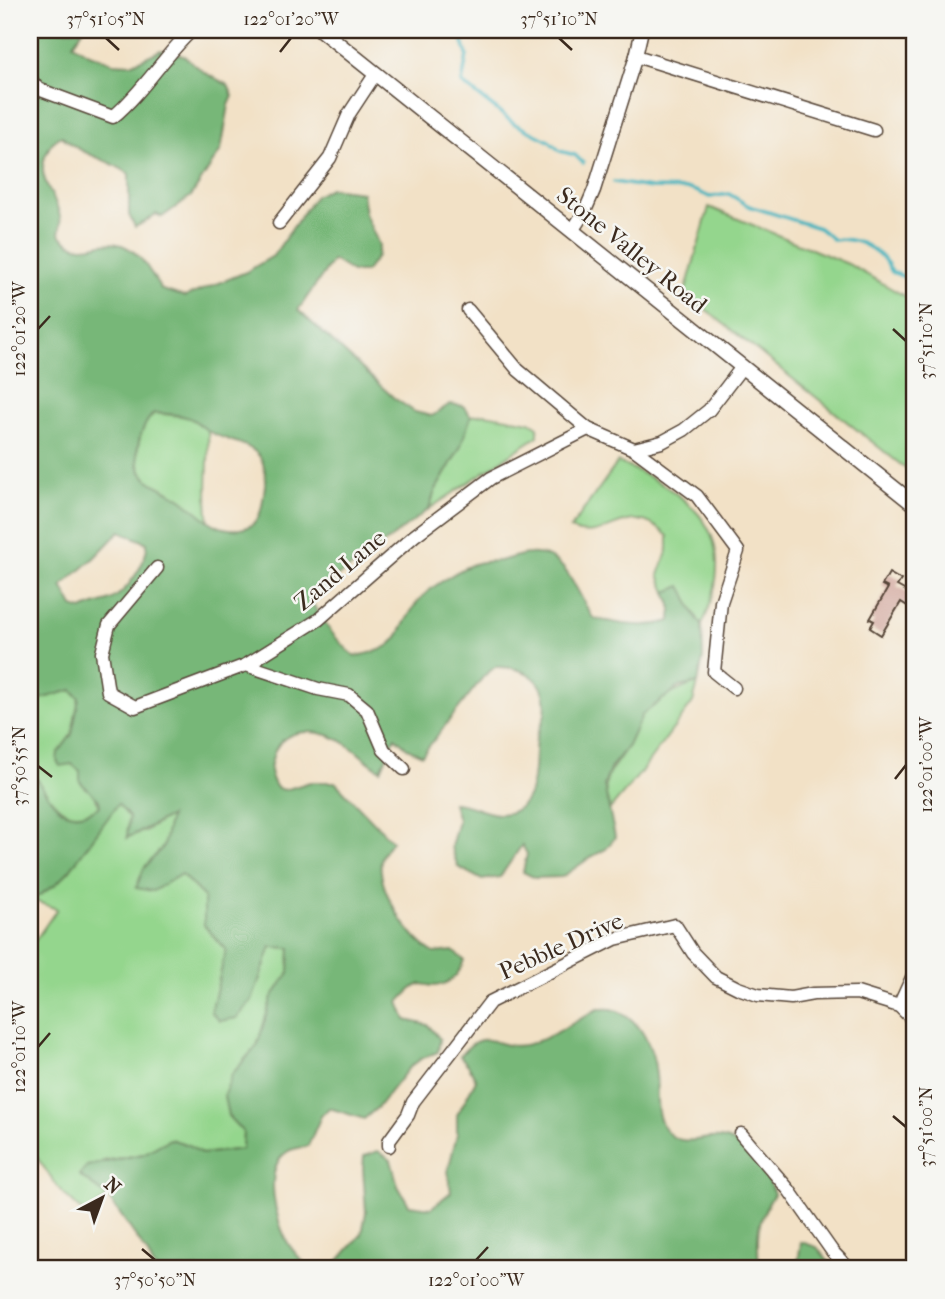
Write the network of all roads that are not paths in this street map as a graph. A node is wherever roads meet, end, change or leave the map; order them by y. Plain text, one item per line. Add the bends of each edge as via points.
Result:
1 (192, 30) edge
2 (321, 30) edge
3 (642, 30) edge
4 (636, 56) junction
5 (376, 73) junction
6 (30, 79) edge
7 (874, 130) dead end
8 (279, 223) dead end
9 (572, 231) junction
10 (468, 310) dead end
11 (742, 367) junction
12 (588, 429) junction
13 (634, 449) junction
14 (915, 505) edge
15 (157, 568) dead end
16 (246, 665) junction
17 (734, 688) dead end
18 (404, 769) dead end
19 (915, 971) edge
20 (899, 1006) junction
21 (915, 1022) edge
22 (741, 1134) dead end
23 (389, 1146) dead end
24 (849, 1269) edge

1 - 6 street via 113,117 37,89
2 - 5 street, Stone Valley Road
3 - 4 street
4 - 7 street
4 - 9 street via 594,190
5 - 8 street via 349,114 330,158
5 - 9 street, Stone Valley Road
9 - 11 street, Stone Valley Road
10 - 12 street via 518,370
11 - 13 street via 709,410 684,430
11 - 14 street, Stone Valley Road
12 - 13 street
12 - 16 street, Zand Lane via 491,478 414,536 318,620
13 - 17 street via 697,496 738,551 721,601 714,672
15 - 16 street, Zand Lane via 109,625 102,653 108,692 135,707
16 - 18 street via 349,695 367,710 384,750
19 - 20 street
20 - 21 street, Pebble Drive
20 - 23 street, Pebble Drive via 857,993 791,998 738,988 716,977 675,925 615,939 490,1002 413,1102
22 - 24 street

